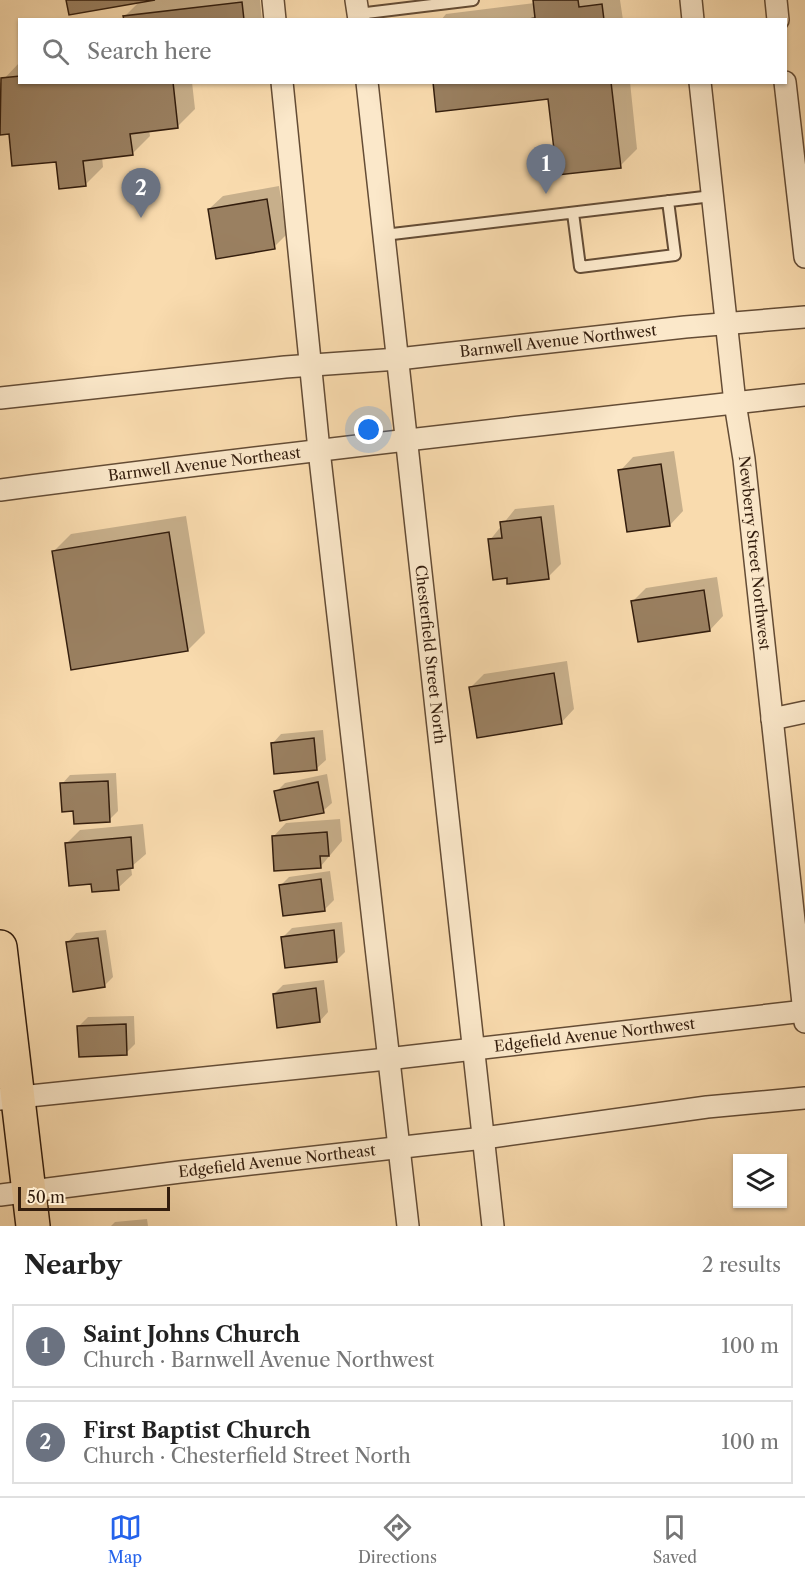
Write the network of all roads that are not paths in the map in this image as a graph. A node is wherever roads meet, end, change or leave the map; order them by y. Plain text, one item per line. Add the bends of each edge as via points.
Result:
1 (273, 0) edge
2 (473, 0) edge
3 (691, 0) edge
4 (776, 0) edge
5 (358, 11) edge
6 (275, 18) edge
7 (693, 18) edge
8 (778, 18) edge
9 (282, 84) edge
10 (367, 84) edge
11 (700, 84) edge
12 (785, 84) edge
13 (712, 196) junction
14 (668, 201) junction
15 (573, 213) junction
16 (384, 236) junction
17 (805, 257) edge
18 (805, 317) edge
19 (726, 323) junction
20 (398, 359) junction
21 (312, 365) junction
22 (805, 395) edge
23 (0, 399) edge
24 (735, 403) junction
25 (407, 441) junction
26 (318, 450) junction
27 (0, 490) edge
28 (805, 712) edge
29 (772, 719) junction
30 (0, 947) edge
31 (804, 1015) edge
32 (474, 1048) junction
33 (387, 1059) junction
34 (9, 1098) edge
35 (805, 1098) edge
36 (484, 1138) junction
37 (399, 1148) junction
38 (14, 1193) edge
39 (33, 1226) edge
40 (408, 1226) edge
41 (494, 1226) edge

1 - 6 street
2 - 5 lane
3 - 7 street
4 - 8 street
9 - 21 street
10 - 16 street, Chesterfield Street North
11 - 13 street, Newberry Street Northwest
12 - 17 street
13 - 14 lane
13 - 19 street, Newberry Street Northwest
14 - 15 lane
14 - 15 lane via 675,255 580,267
15 - 16 lane
16 - 20 street, Chesterfield Street North
18 - 19 street, Barnwell Avenue Northwest
19 - 20 street, Barnwell Avenue Northwest
19 - 24 street, Newberry Street Northwest
20 - 21 street, Barnwell Avenue Northwest
20 - 25 street, Chesterfield Street North
21 - 23 street
21 - 26 street
22 - 24 street
24 - 25 street
24 - 29 street, Newberry Street Northwest
25 - 26 street, Barnwell Avenue Northeast
25 - 32 street, Chesterfield Street North
26 - 27 street, Barnwell Avenue Northeast
26 - 33 street
28 - 29 street
29 - 31 street, Newberry Street Northwest
30 - 34 main road
31 - 32 street, Edgefield Avenue Northwest
32 - 33 street, Edgefield Avenue Northwest
32 - 36 street, Chesterfield Street North
33 - 34 street
33 - 37 street
34 - 38 main road
35 - 36 street via 707,1107
36 - 37 street, Edgefield Avenue Northeast
36 - 41 street, Chesterfield Street North
37 - 38 street, Edgefield Avenue Northeast
37 - 40 street
38 - 39 main road

